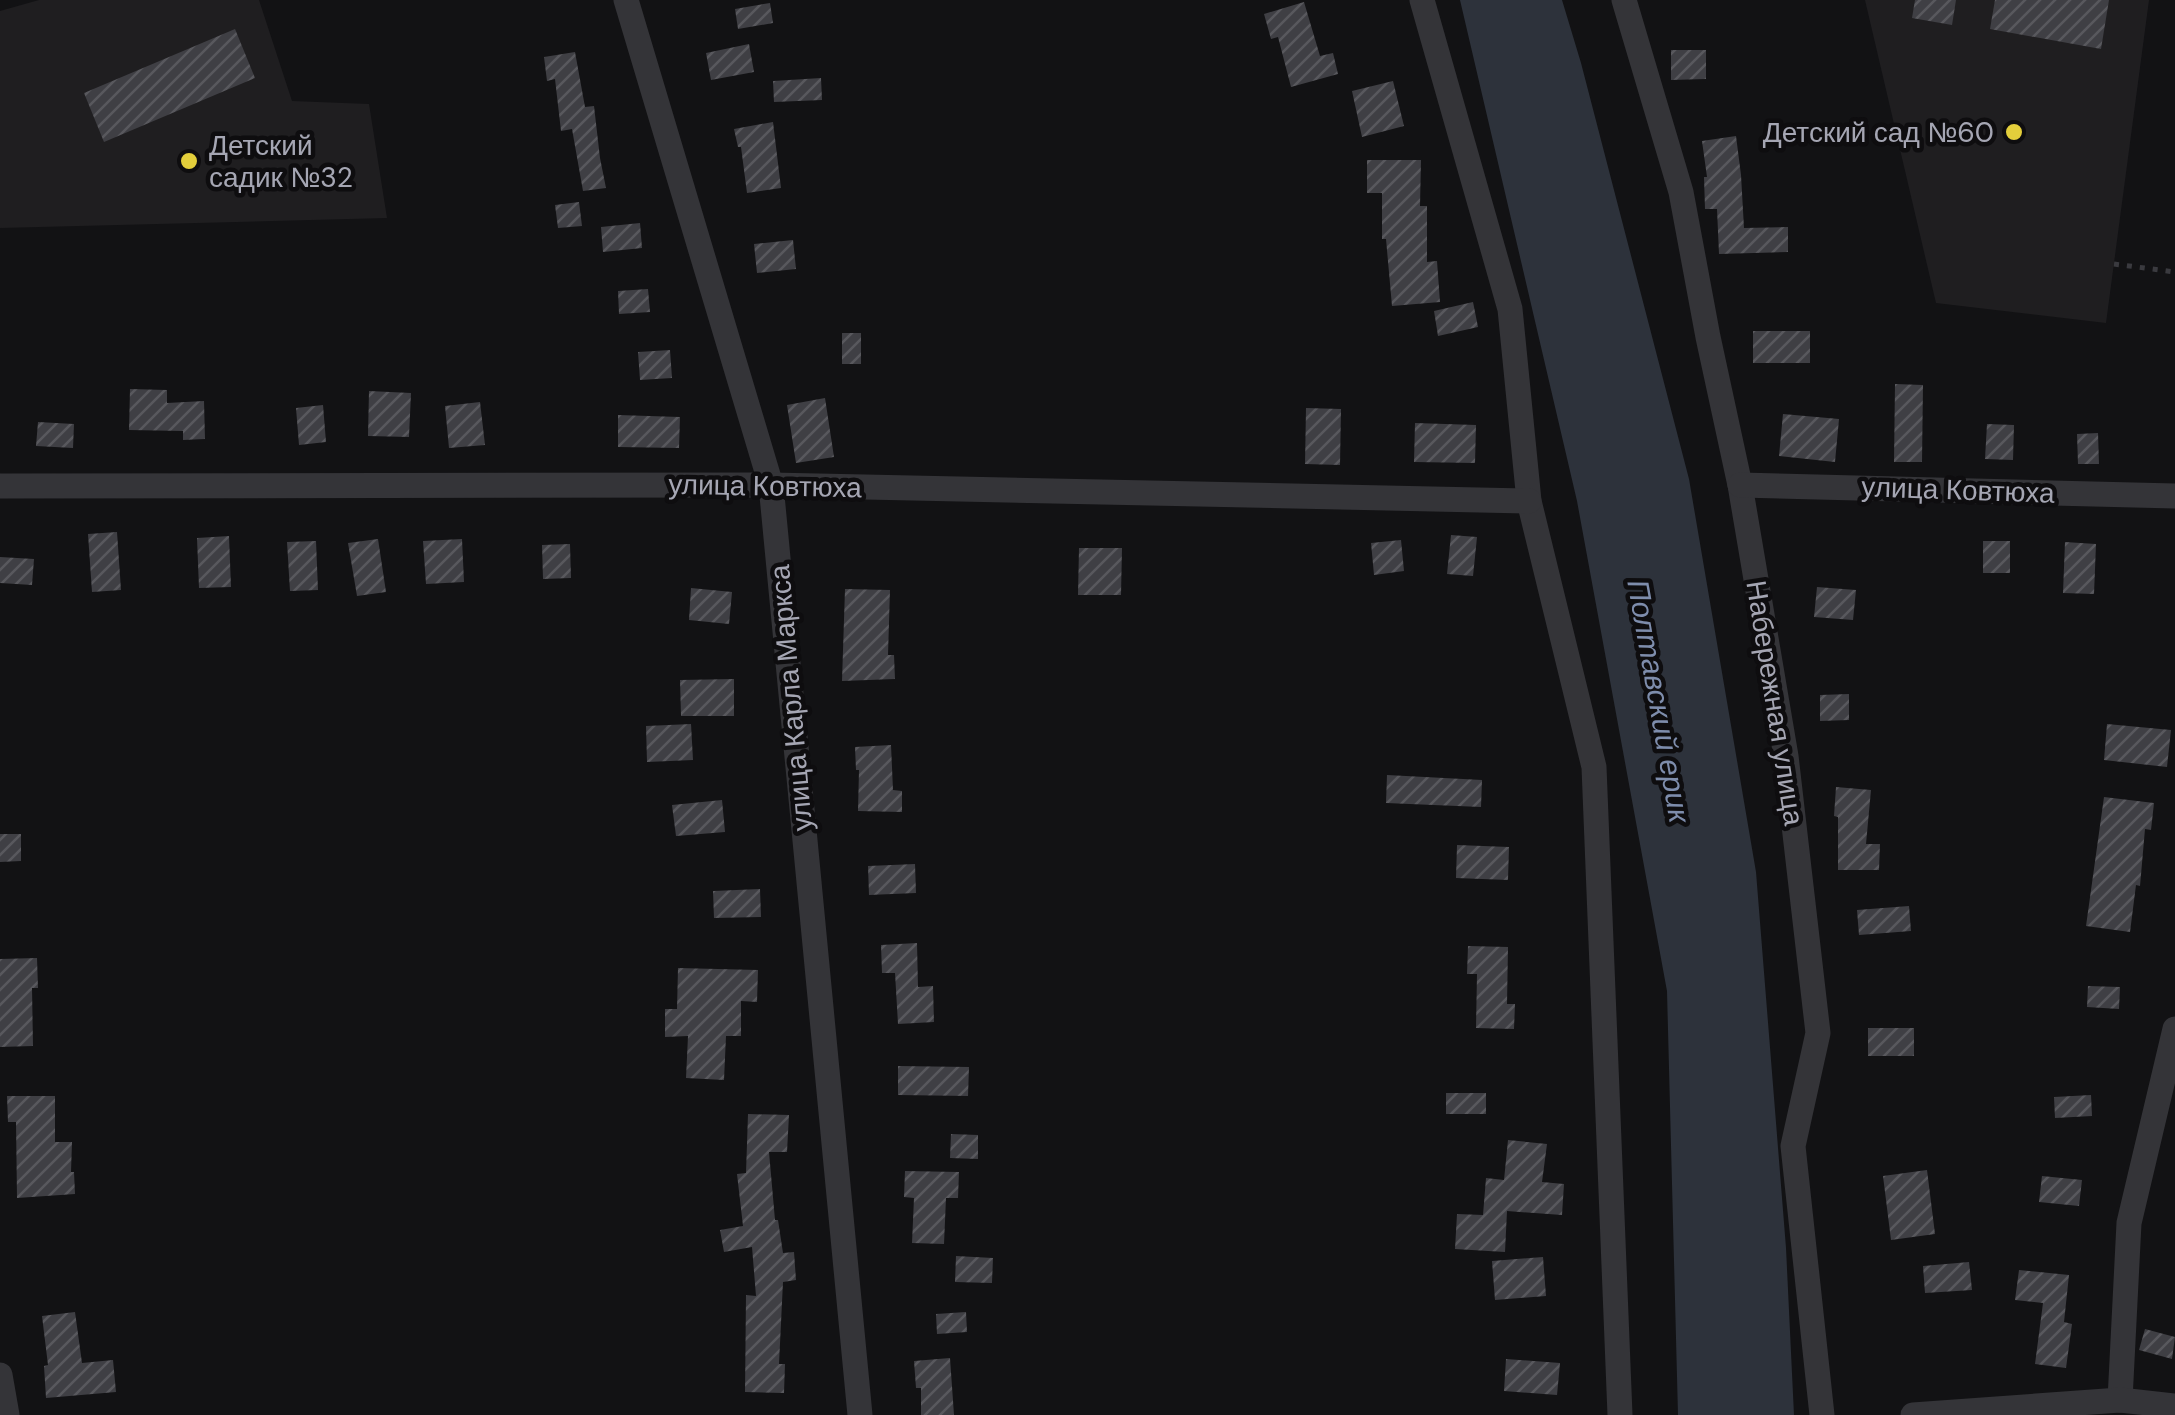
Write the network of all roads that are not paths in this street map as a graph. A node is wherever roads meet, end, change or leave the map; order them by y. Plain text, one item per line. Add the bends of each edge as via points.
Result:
1 (626, 0) edge
2 (1422, 0) edge
3 (1624, 0) edge
4 (771, 485) junction
5 (1740, 485) junction
6 (0, 486) edge
7 (2175, 496) edge
8 (1529, 501) junction
9 (2175, 1029) edge
10 (0, 1375) edge
11 (2120, 1400) junction
12 (2175, 1406) edge
13 (7, 1415) edge
14 (860, 1415) edge
15 (1620, 1415) edge
16 (1822, 1415) edge
17 (1913, 1415) edge

1 - 4 street, улица Карла Маркса
2 - 8 street via 1510,309
3 - 5 street, Набережная улица via 1681,192
4 - 6 street, улица Ковтюха
4 - 8 street, улица Ковтюха
4 - 14 street, улица Карла Маркса
5 - 7 street, улица Ковтюха
5 - 16 street, Набережная улица via 1786,756 1818,1033 1793,1146
8 - 15 street via 1594,767
9 - 11 street via 2129,1223
10 - 13 street
11 - 12 street
11 - 17 street

